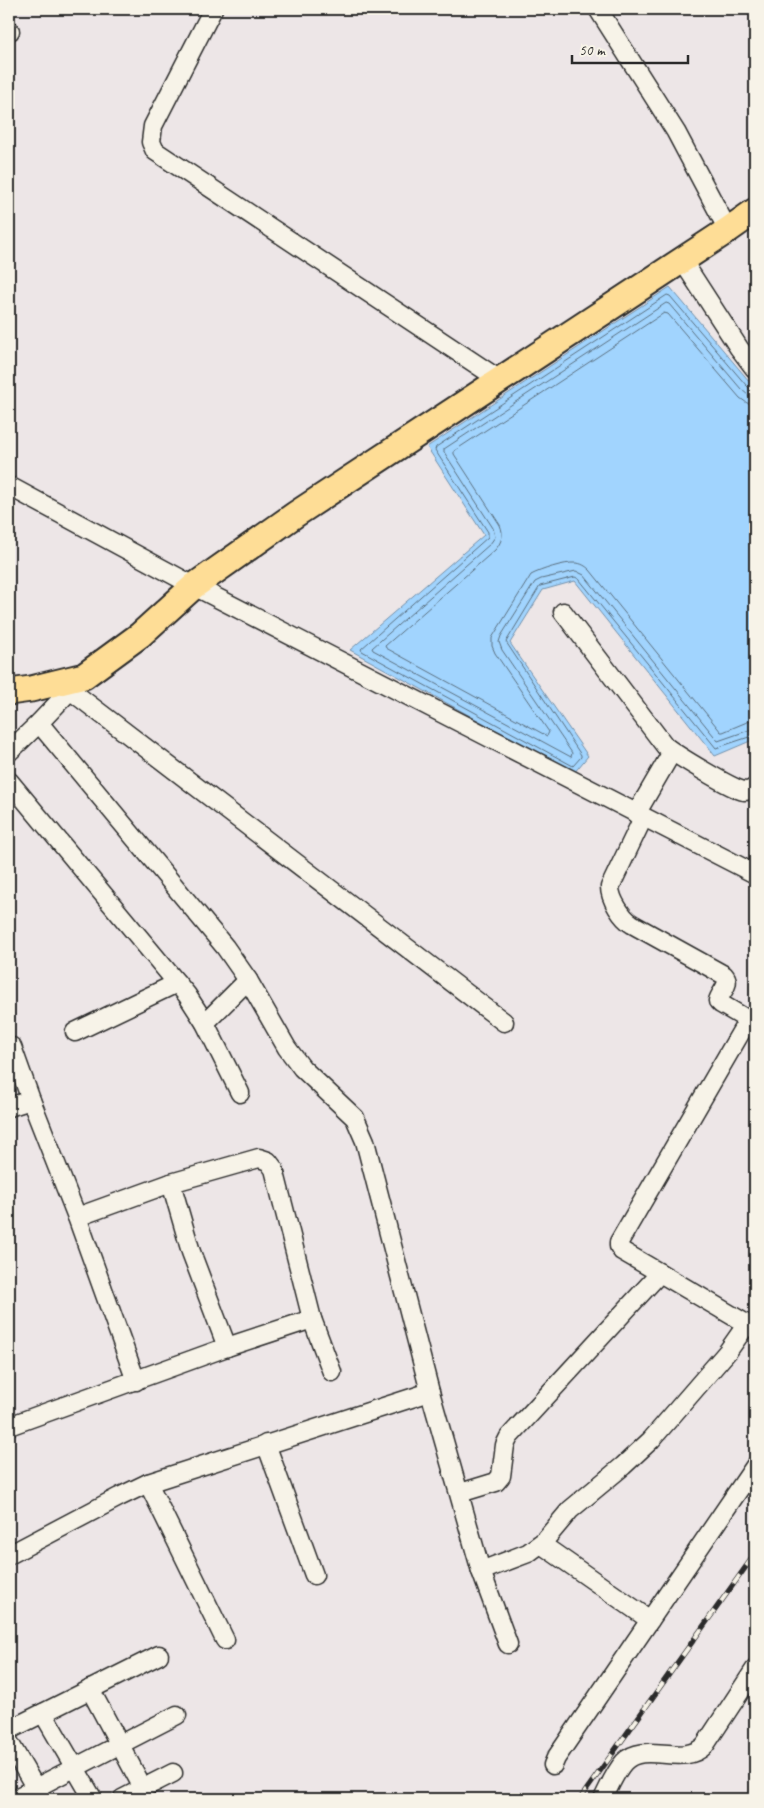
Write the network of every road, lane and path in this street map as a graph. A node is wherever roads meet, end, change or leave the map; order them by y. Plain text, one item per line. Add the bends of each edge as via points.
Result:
1 (213, 9) edge
2 (598, 9) edge
3 (755, 211) edge
4 (728, 230) junction
5 (682, 260) junction
6 (755, 370) edge
7 (500, 380) junction
8 (9, 486) edge
9 (194, 586) junction
10 (563, 612) dead end
11 (77, 683) junction
12 (9, 692) edge
13 (39, 723) junction
14 (9, 752) edge
15 (672, 752) junction
16 (9, 781) edge
17 (755, 787) edge
18 (640, 816) junction
19 (755, 874) edge
20 (248, 980) junction
21 (177, 983) junction
22 (504, 1022) dead end
23 (752, 1022) edge
24 (205, 1023) junction
25 (75, 1032) dead end
26 (12, 1047) dead end
27 (240, 1092) dead end
28 (30, 1100) junction
29 (9, 1107) edge
30 (172, 1183) junction
31 (77, 1217) junction
32 (660, 1273) junction
33 (312, 1319) junction
34 (751, 1327) edge
35 (227, 1347) junction
36 (332, 1372) dead end
37 (136, 1381) junction
38 (430, 1392) junction
39 (9, 1426) edge
40 (266, 1444) junction
41 (755, 1466) edge
42 (148, 1483) junction
43 (460, 1493) junction
44 (541, 1544) junction
45 (9, 1555) edge
46 (482, 1571) junction
47 (314, 1575) dead end
48 (650, 1620) junction
49 (225, 1640) dead end
50 (508, 1644) dead end
51 (159, 1655) dead end
52 (755, 1670) edge
53 (90, 1689) junction
54 (43, 1713) junction
55 (176, 1715) dead end
56 (9, 1730) edge
57 (9, 1742) edge
58 (119, 1745) junction
59 (553, 1765) dead end
60 (75, 1768) junction
61 (173, 1773) dead end
62 (143, 1788) junction
63 (39, 1794) edge
64 (14, 1799) edge
65 (93, 1799) edge
66 (122, 1799) edge
67 (603, 1799) edge

1 - 7 street via 154,126 151,142 154,151
2 - 4 street via 676,132
3 - 4 highway
4 - 5 highway
5 - 6 street
5 - 7 highway
7 - 9 highway via 296,514
8 - 9 street
9 - 11 highway via 140,635
9 - 18 street
10 - 15 street
11 - 12 highway
11 - 13 street
11 - 22 street
13 - 14 street
13 - 20 street via 219,940
15 - 17 street via 738,789
15 - 18 street
16 - 21 street
18 - 19 street
18 - 23 street via 610,887 623,917 724,975 727,983 718,1001
20 - 24 street
20 - 38 street via 302,1068 355,1118 365,1141
21 - 24 street
21 - 25 street
23 - 32 street via 620,1242 622,1251
24 - 27 street
26 - 28 street
28 - 29 street
28 - 31 street
30 - 31 street
30 - 33 street via 259,1158 268,1161 274,1169
30 - 35 street via 192,1252
31 - 37 street
32 - 34 street
32 - 43 street via 509,1437 499,1480
33 - 35 street
33 - 36 street
34 - 44 street via 651,1440 570,1510
35 - 37 street
37 - 39 street
38 - 40 street
38 - 43 street
40 - 42 street
40 - 47 street
41 - 48 street
42 - 45 street
42 - 49 street
43 - 46 street
44 - 46 street via 528,1553
44 - 48 street
46 - 50 street
48 - 59 street
51 - 53 street
52 - 67 street via 700,1751 630,1757 623,1763
53 - 54 street
53 - 58 street
54 - 56 street
54 - 60 street
55 - 58 street
57 - 63 street
58 - 60 street
58 - 62 street
60 - 63 street
60 - 65 street
61 - 62 street
62 - 66 street
63 - 64 street

